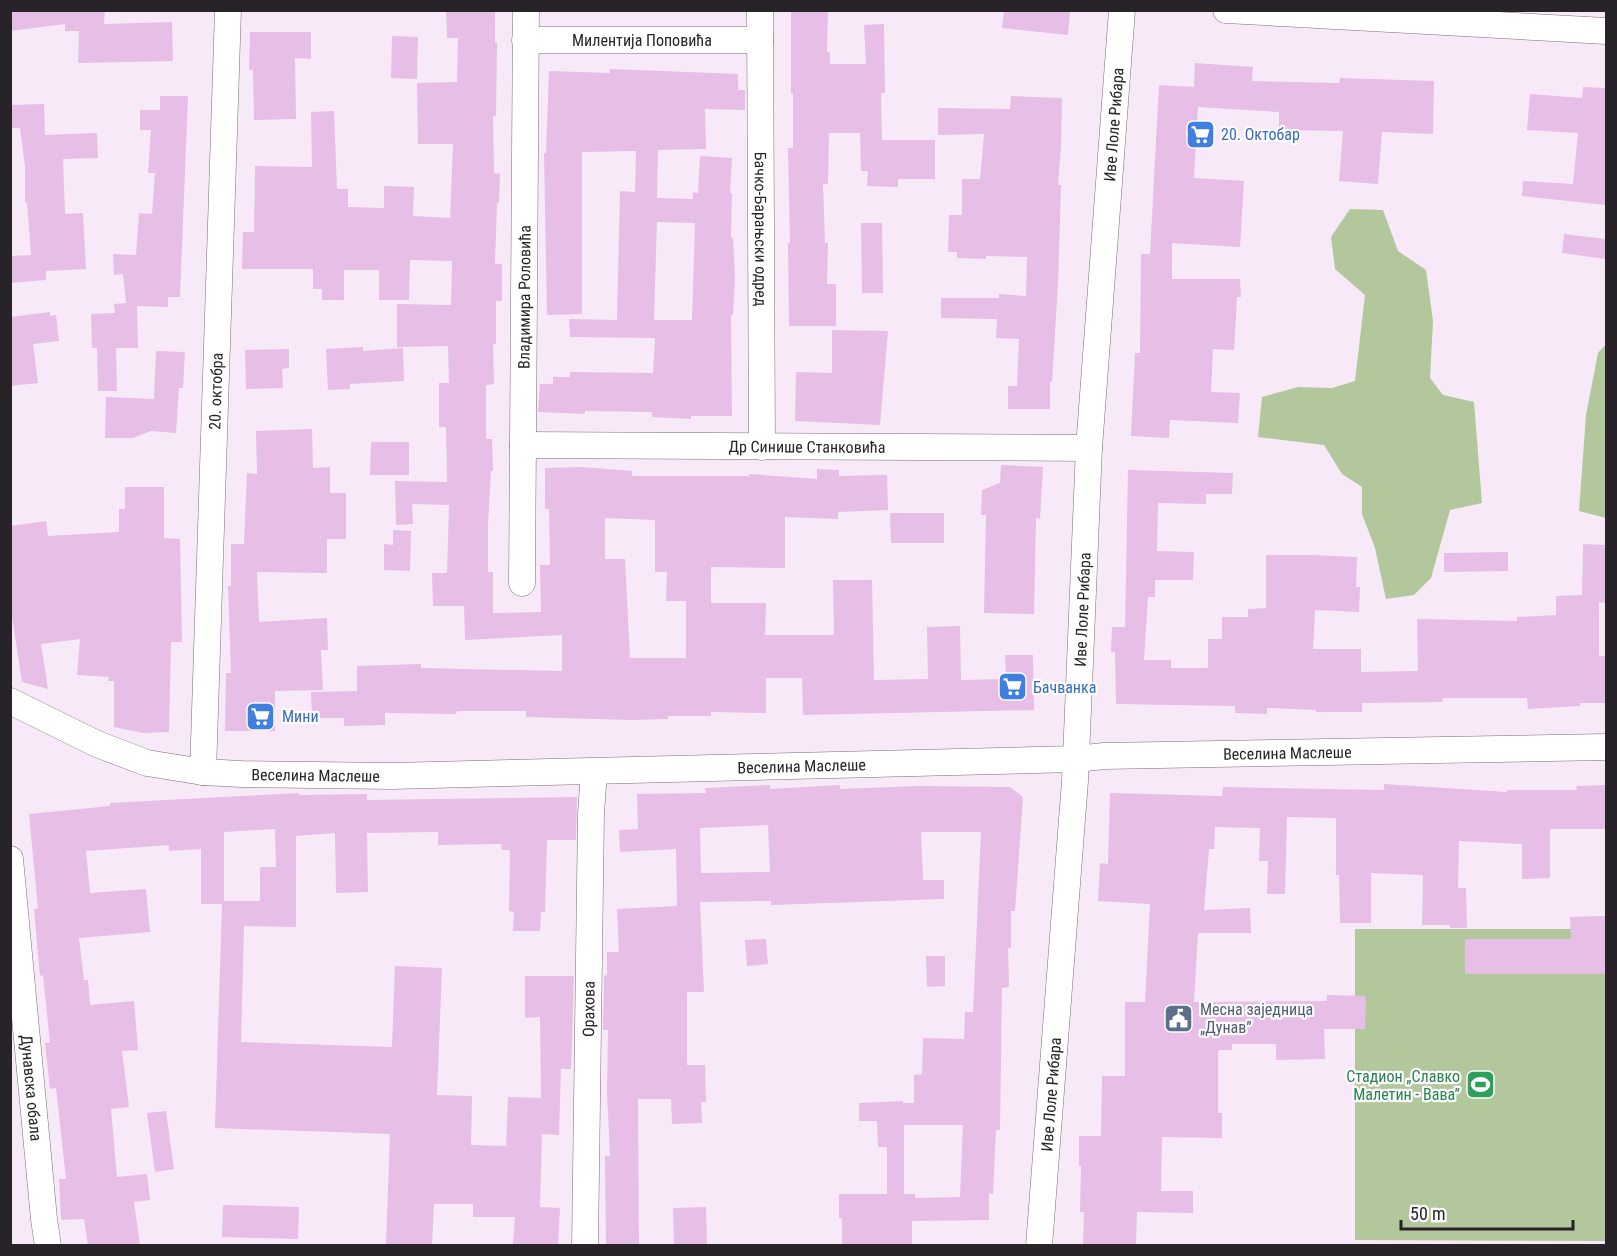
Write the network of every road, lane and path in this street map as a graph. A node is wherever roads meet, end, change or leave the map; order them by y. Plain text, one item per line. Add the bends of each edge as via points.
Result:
1 (228, 10) edge
2 (526, 10) edge
3 (760, 10) edge
4 (1122, 10) edge
5 (1226, 10) edge
6 (1606, 31) edge
7 (525, 40) junction
8 (760, 40) junction
9 (523, 445) junction
10 (762, 447) junction
11 (1089, 448) junction
12 (522, 583) dead end
13 (10, 701) edge
14 (1606, 747) edge
15 (1076, 759) junction
16 (203, 772) junction
17 (594, 772) junction
18 (10, 859) edge
19 (48, 1245) edge
20 (585, 1245) edge
21 (1039, 1245) edge

1 - 16 street, 20. октобра
2 - 7 street, Владимира Роловића
3 - 8 street, Бачко-Барањски одред
4 - 11 street, Иве Лоле Рибара
5 - 6 street
7 - 8 street, Милентија Поповића
7 - 9 street, Владимира Роловића
8 - 10 street, Бачко-Барањски одред
9 - 10 street, Др Синише Станковића
9 - 12 street, Владимира Роловића
10 - 11 street, Др Синише Станковића
11 - 15 street, Иве Лоле Рибара
13 - 16 street, Веселина Маслеше via 117,752 147,763
14 - 15 street, Веселина Маслеше
15 - 17 street, Веселина Маслеше
15 - 21 street, Иве Лоле Рибара
16 - 17 street, Веселина Маслеше via 392,776
17 - 20 street, Орахова
18 - 19 street, Дунавска обала

